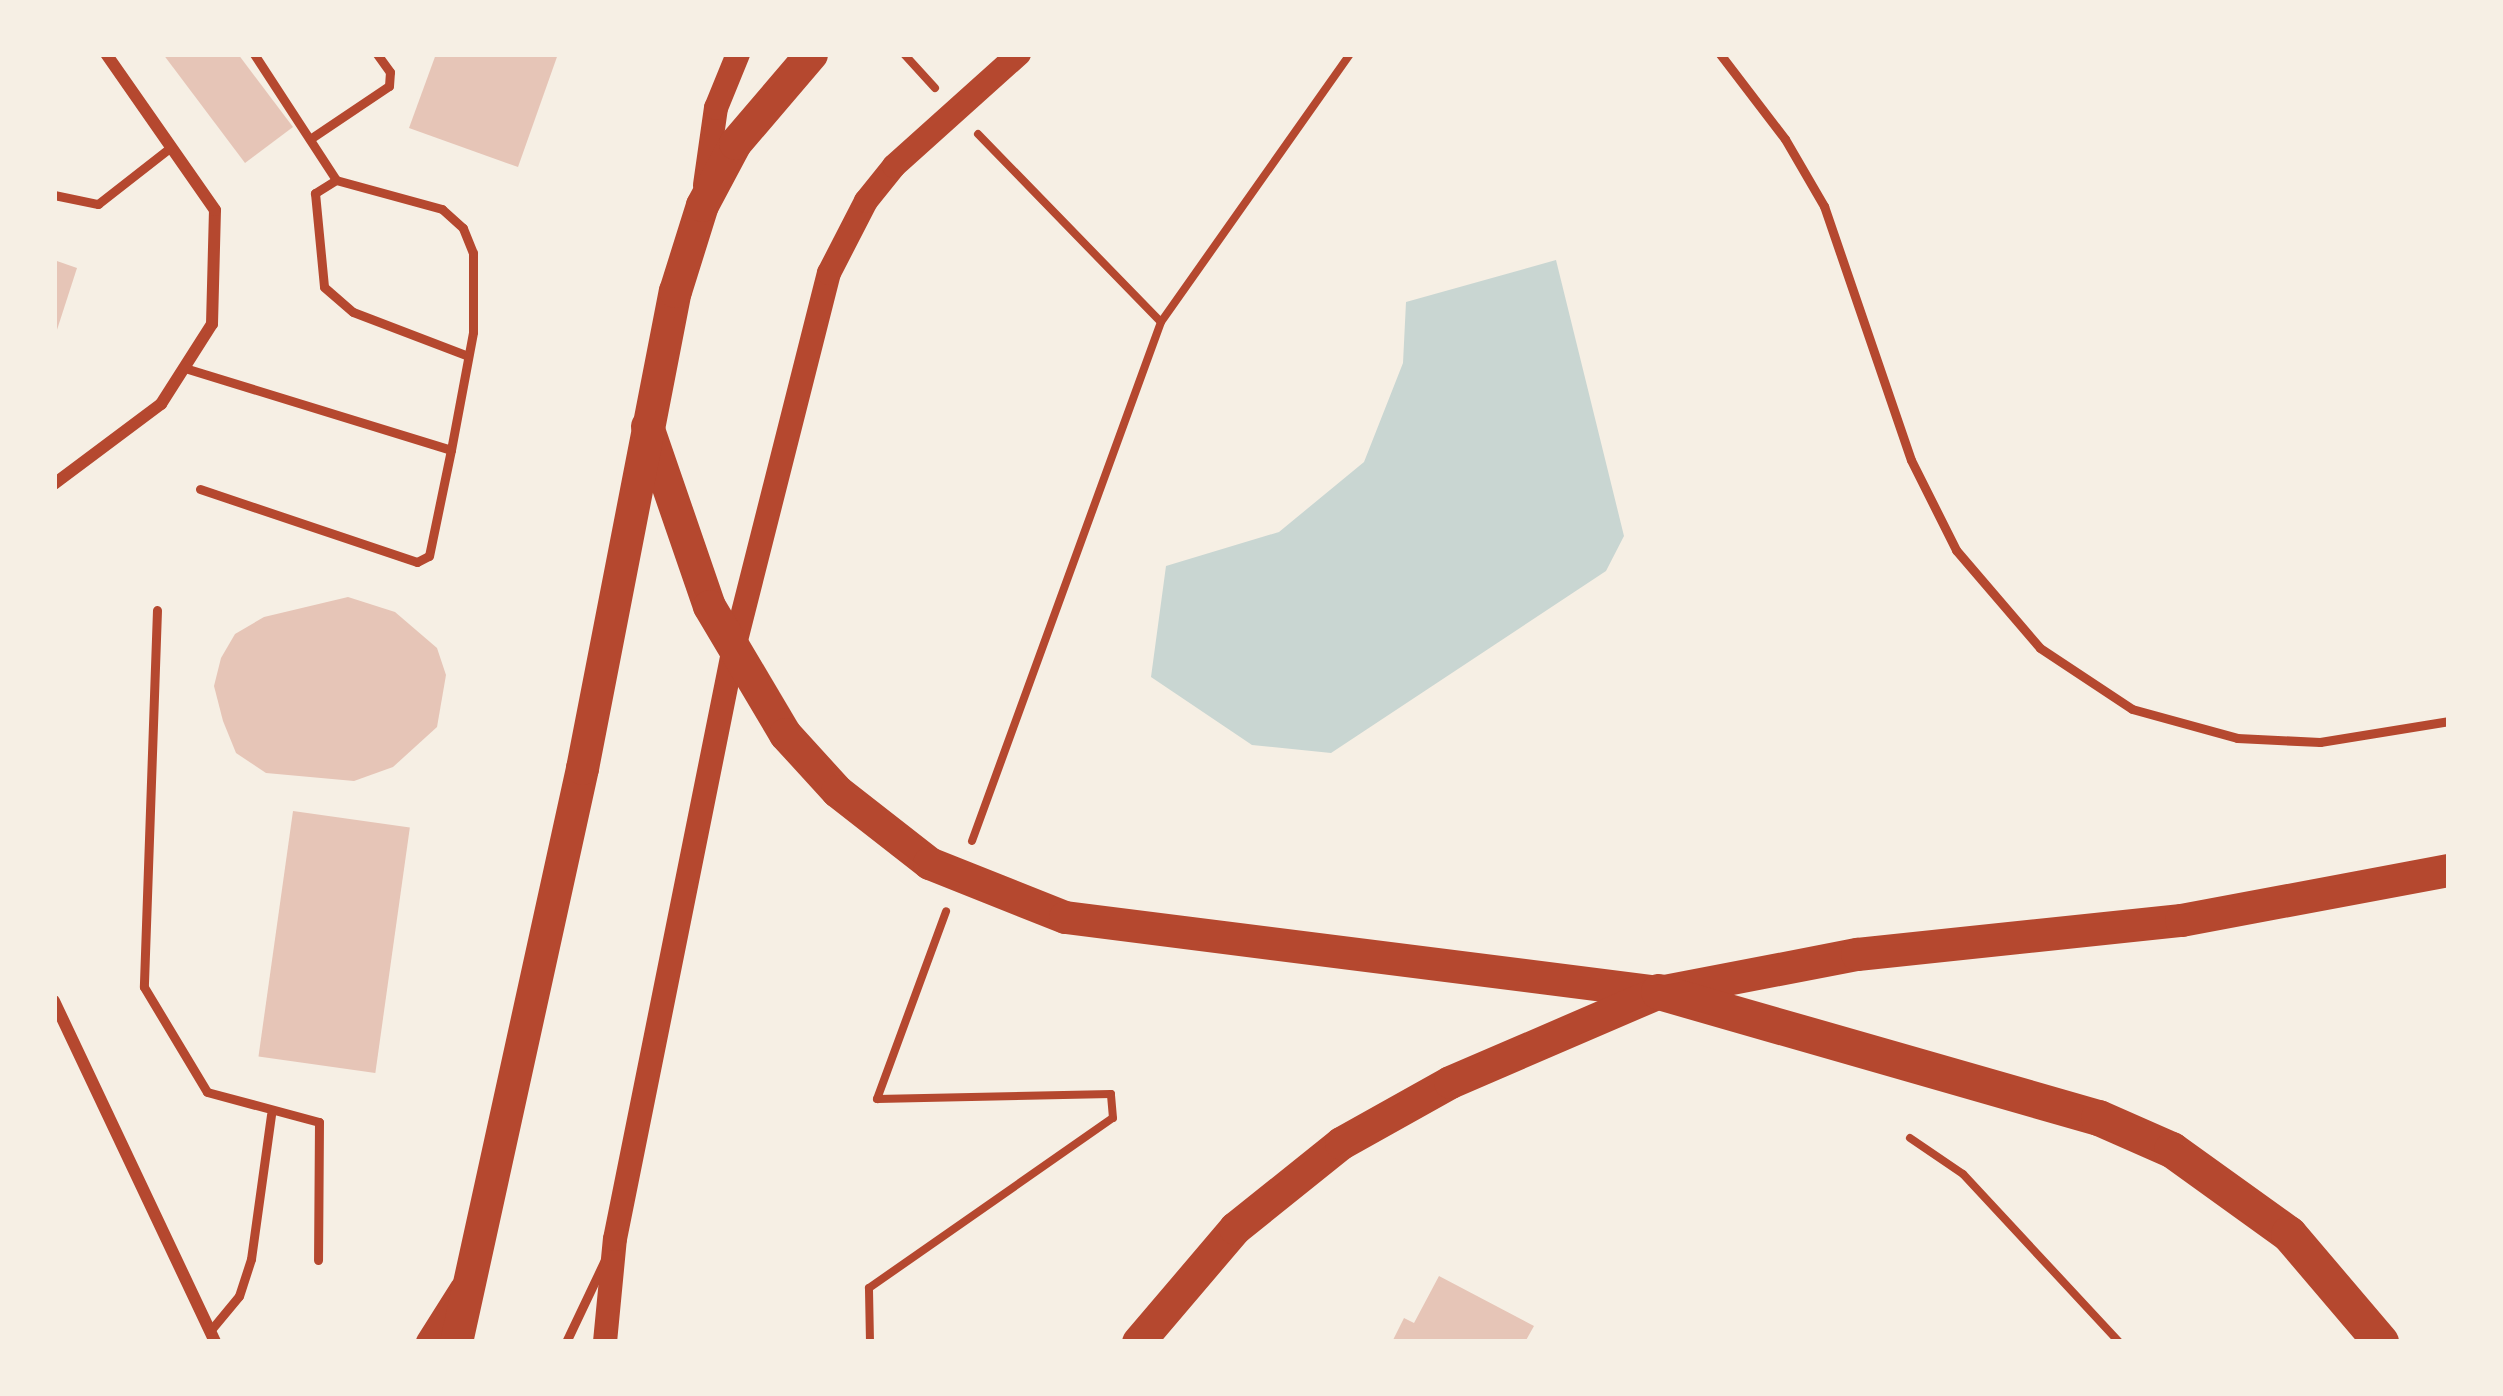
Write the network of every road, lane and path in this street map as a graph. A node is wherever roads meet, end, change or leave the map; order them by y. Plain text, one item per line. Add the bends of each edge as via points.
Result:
1 (106, 54) edge
2 (254, 54) edge
3 (377, 54) edge
4 (738, 54) edge
5 (812, 54) edge
6 (904, 54) edge
7 (1019, 54) edge
8 (1350, 54) edge
9 (1720, 54) edge
10 (952, 106) dead end
11 (968, 123) dead end
12 (310, 139) junction
13 (171, 147) junction
14 (336, 180) junction
15 (54, 195) edge
16 (702, 205) junction
17 (1161, 322) junction
18 (468, 356) junction
19 (188, 369) junction
20 (646, 426) junction
21 (452, 449) junction
22 (54, 484) edge
23 (200, 490) dead end
24 (157, 610) dead end
25 (733, 652) junction
26 (2448, 721) edge
27 (966, 855) dead end
28 (2436, 873) edge
29 (950, 899) dead end
30 (1659, 992) junction
31 (54, 1001) edge
32 (271, 1114) junction
33 (1910, 1138) dead end
34 (615, 1239) junction
35 (318, 1260) dead end
36 (476, 1267) junction
37 (212, 1336) edge
38 (428, 1342) edge
39 (456, 1342) edge
40 (566, 1342) edge
41 (605, 1342) edge
42 (870, 1342) edge
43 (1138, 1342) edge
44 (2120, 1342) edge
45 (2381, 1342) edge

1 - 13 street
2 - 12 lane
3 - 12 lane via 389,86
4 - 16 main road via 716,108
5 - 16 highway via 735,143
6 - 10 path
7 - 25 main road via 927,131 846,236 811,335
8 - 17 path
9 - 26 lane via 1785,139 1823,206 1933,506 1966,564 2028,637 2116,700 2197,731 2320,742
11 - 17 path
12 - 14 lane
13 - 15 lane via 98,204
13 - 19 street via 215,210 212,324
14 - 18 lane via 442,209 464,228 473,253
14 - 18 lane via 315,193 324,287 353,312
16 - 20 highway
17 - 27 path
18 - 21 lane
19 - 21 lane
19 - 22 street via 161,404
20 - 25 highway via 688,556
20 - 36 highway
21 - 23 lane via 429,556 417,562
24 - 32 lane via 144,987 207,1092
25 - 30 highway via 785,734 846,800 929,863 1015,903 1112,925
25 - 34 main road
28 - 30 highway via 2181,920 1857,954
29 - 42 path via 877,1099 1111,1094 1113,1118 869,1288
30 - 43 highway via 1450,1082 1341,1142 1235,1228
30 - 45 highway via 2046,1102 2172,1150 2290,1234
31 - 37 street
32 - 35 lane via 319,1122
32 - 37 lane via 251,1259
33 - 44 path via 1963,1174
34 - 40 lane
34 - 41 main road
36 - 38 main road
36 - 39 highway

